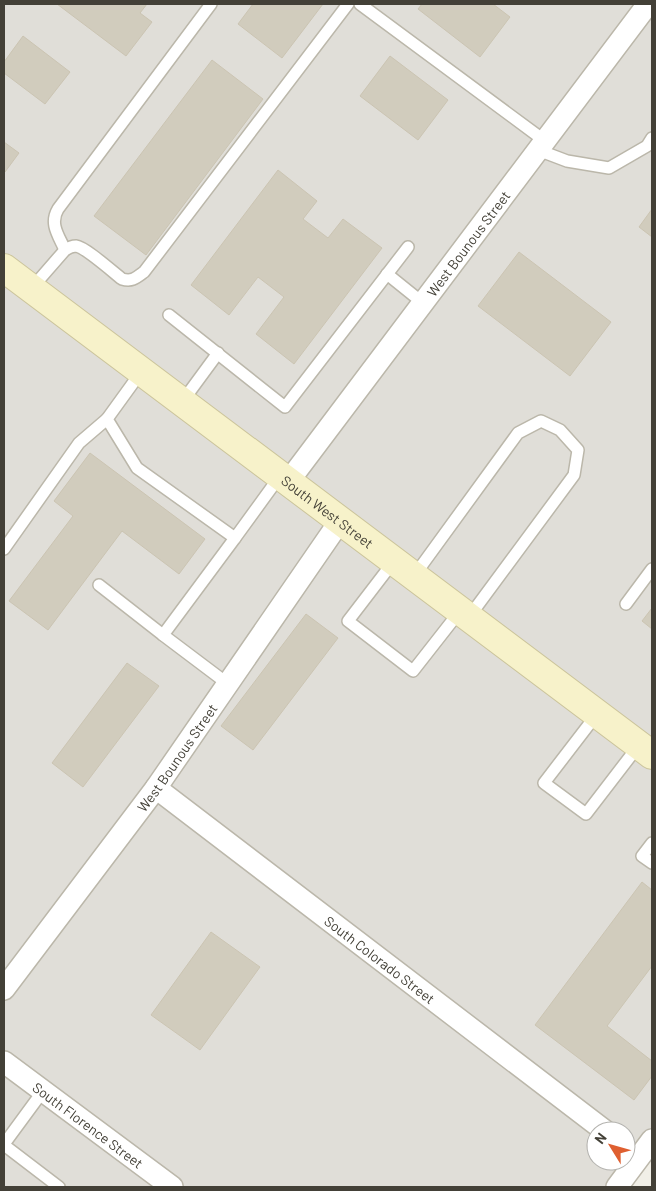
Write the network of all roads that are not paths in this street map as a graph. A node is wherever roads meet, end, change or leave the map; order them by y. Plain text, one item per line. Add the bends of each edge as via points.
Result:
1 (210, 4) edge
2 (348, 4) edge
3 (360, 4) edge
4 (648, 4) edge
5 (652, 138) edge
6 (541, 145) junction
7 (408, 247) dead end
8 (65, 250) junction
9 (4, 268) edge
10 (387, 274) junction
11 (31, 289) junction
12 (423, 302) junction
13 (169, 315) dead end
14 (218, 353) junction
15 (141, 372) junction
16 (182, 402) junction
17 (107, 419) junction
18 (284, 479) junction
19 (340, 521) junction
20 (235, 538) junction
21 (4, 549) edge
22 (404, 568) junction
23 (652, 569) edge
24 (99, 585) dead end
25 (626, 604) dead end
26 (464, 614) junction
27 (162, 634) junction
28 (228, 684) junction
29 (598, 714) junction
30 (646, 750) edge
31 (156, 788) junction
32 (652, 843) edge
33 (652, 863) edge
34 (4, 988) edge
35 (4, 1062) edge
36 (43, 1091) junction
37 (592, 1121) edge
38 (652, 1140) edge
39 (4, 1145) edge
40 (636, 1150) edge
41 (624, 1171) edge
42 (169, 1186) edge
43 (59, 1187) edge
44 (617, 1187) edge

1 - 8 lane via 54,215 53,221
2 - 8 lane via 144,272 126,281 84,249 76,246
3 - 6 lane
4 - 6 street, West Bounous Street
5 - 6 lane via 647,146 609,168 567,161
6 - 12 street, West Bounous Street
7 - 10 lane
8 - 11 lane
9 - 11 main road, South West Street
10 - 12 lane
10 - 14 lane via 285,406
11 - 15 main road, South West Street
12 - 18 street, West Bounous Street
13 - 14 lane
14 - 16 lane
15 - 16 main road, South West Street
15 - 17 lane
16 - 18 main road, South West Street
17 - 20 lane via 137,468
17 - 21 lane via 79,443
18 - 19 main road, South West Street
18 - 20 lane
19 - 22 main road, South West Street
19 - 28 street, West Bounous Street
20 - 27 lane
22 - 26 main road, South West Street
22 - 26 lane via 348,622 413,670
22 - 26 lane via 518,433 540,421 560,430 578,450 574,475
23 - 25 lane
24 - 27 lane
26 - 29 main road, South West Street
27 - 28 lane
28 - 31 street, West Bounous Street
29 - 30 main road, South West Street
29 - 30 lane via 544,783 586,814
31 - 34 street, West Bounous Street
31 - 37 street, South Colorado Street
32 - 33 lane via 642,856
35 - 36 street, South Florence Street
36 - 39 lane
36 - 42 street, South Florence Street
38 - 40 street
39 - 43 lane
41 - 44 street

